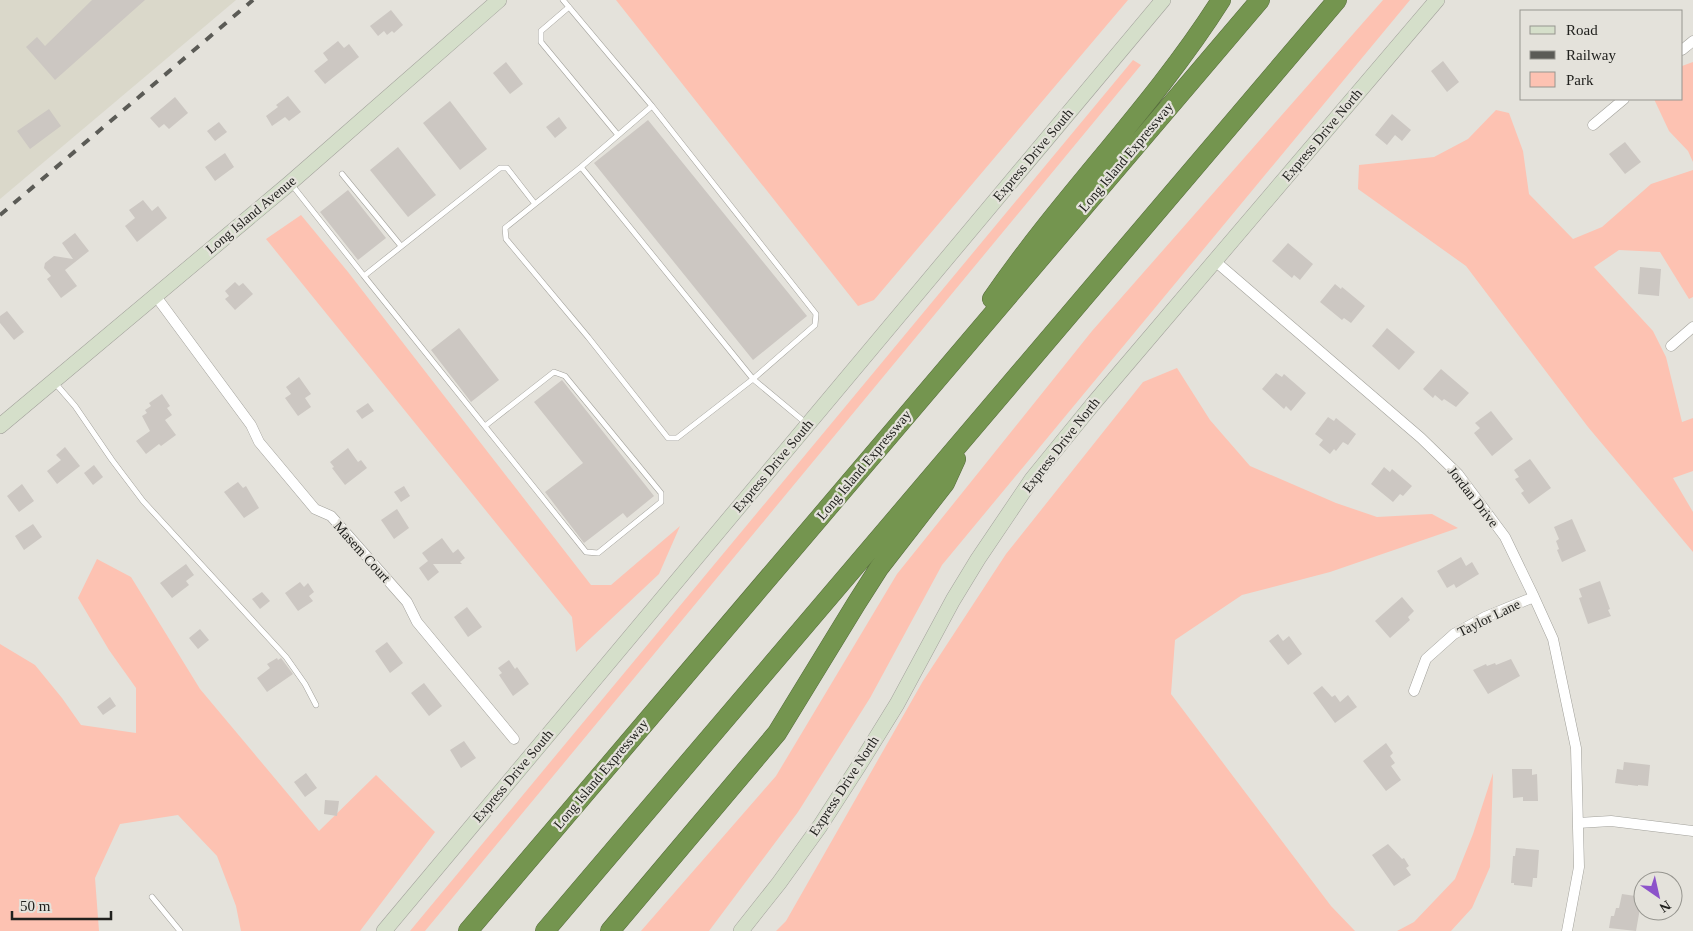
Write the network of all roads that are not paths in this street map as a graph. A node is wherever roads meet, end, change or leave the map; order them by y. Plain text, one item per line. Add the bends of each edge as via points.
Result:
1 (499, 0) edge
2 (563, 0) edge
3 (1163, 0) edge
4 (1221, 0) edge
5 (1260, 0) edge
6 (1337, 0) edge
7 (1437, 0) edge
8 (569, 7) junction
9 (1693, 40) edge
10 (1683, 49) edge
11 (1623, 100) edge
12 (652, 106) junction
13 (1593, 125) dead end
14 (618, 136) junction
15 (581, 167) junction
16 (342, 174) dead end
17 (290, 183) junction
18 (535, 204) junction
19 (401, 246) junction
20 (1215, 261) junction
21 (364, 276) junction
22 (155, 295) junction
23 (1693, 327) edge
24 (1671, 346) dead end
25 (753, 379) junction
26 (937, 379) junction
27 (53, 381) junction
28 (808, 424) junction
29 (0, 426) edge
30 (485, 426) junction
31 (966, 438) junction
32 (1534, 597) junction
33 (1414, 691) dead end
34 (316, 706) dead end
35 (514, 739) dead end
36 (1578, 823) junction
37 (1693, 831) edge
38 (152, 897) dead end
39 (180, 931) edge
40 (384, 931) edge
41 (468, 931) edge
42 (545, 931) edge
43 (610, 931) edge
44 (741, 931) edge
45 (1567, 931) edge

1 - 17 main road, Long Island Avenue
2 - 8 lane
3 - 28 main road, Express Drive South
4 - 26 highway via 1143,108 1016,264
5 - 26 highway, Long Island Expressway
6 - 31 highway
7 - 20 main road, Express Drive North
8 - 12 lane
8 - 14 lane via 541,31 541,42
9 - 10 street
11 - 13 street
12 - 14 lane
12 - 25 lane via 816,314 815,325
14 - 15 lane
15 - 18 lane
15 - 25 lane
16 - 19 lane
17 - 21 lane
17 - 22 main road, Long Island Avenue
18 - 19 lane via 507,168 500,168
18 - 25 lane via 505,228 506,239 668,438 677,438
19 - 21 lane
20 - 32 street, Jordan Drive via 1421,438 1458,474 1505,537
20 - 44 main road, Express Drive North via 1062,441 1021,495 948,608 858,767 820,826
21 - 30 lane
22 - 27 main road, Long Island Avenue
22 - 35 street, Masem Court via 251,425 259,442 315,509 331,516 407,602 418,622
23 - 24 street
25 - 28 lane
26 - 41 highway, Long Island Expressway
27 - 29 main road, Long Island Avenue
27 - 34 lane via 76,406 144,501 286,657 306,684
28 - 40 main road, Express Drive South
30 - 30 lane via 586,552 598,552 661,502 661,493 565,376 554,372
31 - 42 highway
31 - 43 highway via 945,483 879,568 777,733
32 - 33 street, Taylor Lane via 1454,634 1426,659
32 - 36 street, Jordan Drive via 1553,639 1576,748
36 - 37 street via 1611,820
36 - 45 street, Jordan Drive via 1578,867
38 - 39 lane

